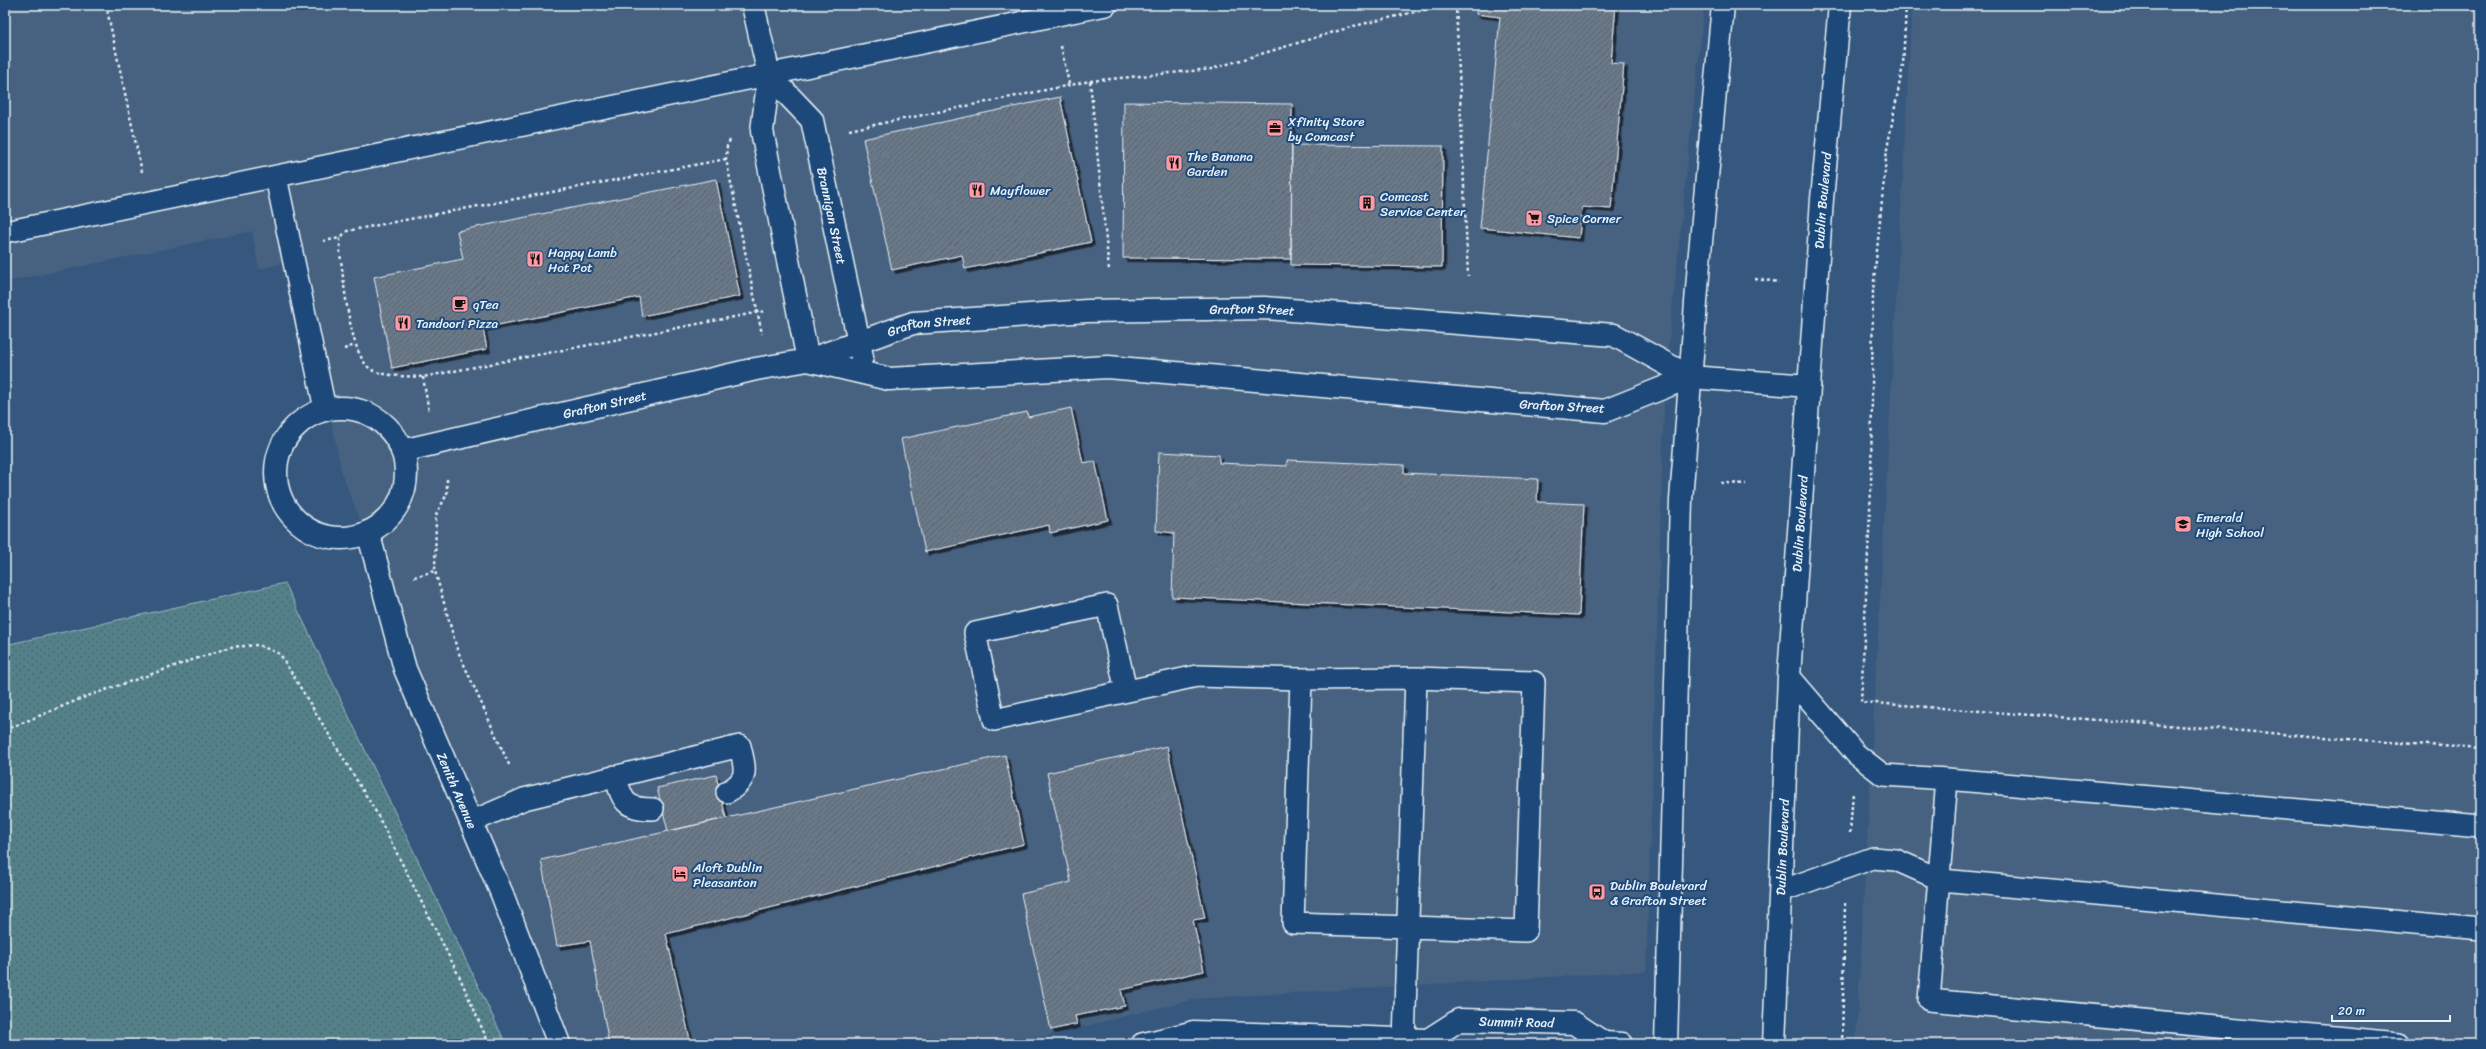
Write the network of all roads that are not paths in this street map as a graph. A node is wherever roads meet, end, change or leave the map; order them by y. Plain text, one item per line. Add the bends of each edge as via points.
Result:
1 (754, 5) edge
2 (1106, 5) edge
3 (1723, 5) edge
4 (1840, 5) edge
5 (769, 75) junction
6 (276, 177) junction
7 (5, 232) edge
8 (860, 342) junction
9 (808, 360) junction
10 (865, 373) junction
11 (1690, 377) junction
12 (1809, 386) junction
13 (325, 409) junction
14 (402, 452) junction
15 (368, 532) junction
16 (1789, 676) junction
17 (1416, 678) junction
18 (1301, 679) junction
19 (1126, 691) junction
20 (615, 776) junction
21 (1947, 779) junction
22 (727, 792) dead end
23 (653, 809) dead end
24 (471, 822) junction
25 (2481, 826) edge
26 (1941, 880) junction
27 (1781, 891) junction
28 (1408, 926) junction
29 (2481, 929) edge
30 (1192, 1038) edge
31 (1404, 1040) junction
32 (1430, 1042) edge
33 (559, 1044) edge
34 (1142, 1044) edge
35 (1604, 1044) edge
36 (1622, 1044) edge
37 (1666, 1044) edge
38 (1774, 1044) edge
39 (2399, 1044) edge

1 - 5 street
2 - 5 lane
3 - 11 street
4 - 12 street, Dublin Boulevard via 1822,199
5 - 6 lane
5 - 8 street, Brannigan Street via 812,120
5 - 9 street via 762,130
6 - 7 lane
6 - 13 lane
8 - 9 street, Grafton Street
8 - 10 street, Brannigan Street
8 - 11 street, Grafton Street via 913,323 1087,311 1264,308 1614,335
9 - 10 street, Grafton Street
9 - 14 street, Grafton Street via 756,369
10 - 11 street, Grafton Street via 889,379 1108,366 1605,412
11 - 12 street, Grafton Street
11 - 37 street via 1681,500
12 - 16 street, Dublin Boulevard
13 - 14 street via 346,408 366,412 383,423 397,439
13 - 15 street via 301,422 280,449 277,470 279,490 289,510 304,526 324,536 347,538
14 - 15 street via 406,480 399,502 386,520
15 - 24 street, Zenith Avenue via 405,669
16 - 21 lane via 1856,754 1883,775
16 - 27 street, Dublin Boulevard
17 - 18 lane
17 - 28 lane
17 - 28 lane via 1534,682 1526,931
18 - 19 lane via 1197,676
18 - 28 lane via 1293,923
19 - 19 lane via 994,720 974,633 1107,605
20 - 22 lane via 740,746 746,772 739,786
20 - 23 lane via 622,800 636,809
20 - 24 lane via 524,799
21 - 25 lane
21 - 26 lane
24 - 33 street, Zenith Avenue via 502,894
26 - 27 lane via 1896,860 1873,858
26 - 29 lane
26 - 39 lane via 1929,1000
27 - 38 street, Dublin Boulevard
28 - 31 lane
30 - 31 street, Summit Road
30 - 34 lane
31 - 32 street, Summit Road
32 - 35 street, Summit Road via 1459,1020 1574,1023
35 - 36 street, Summit Road

